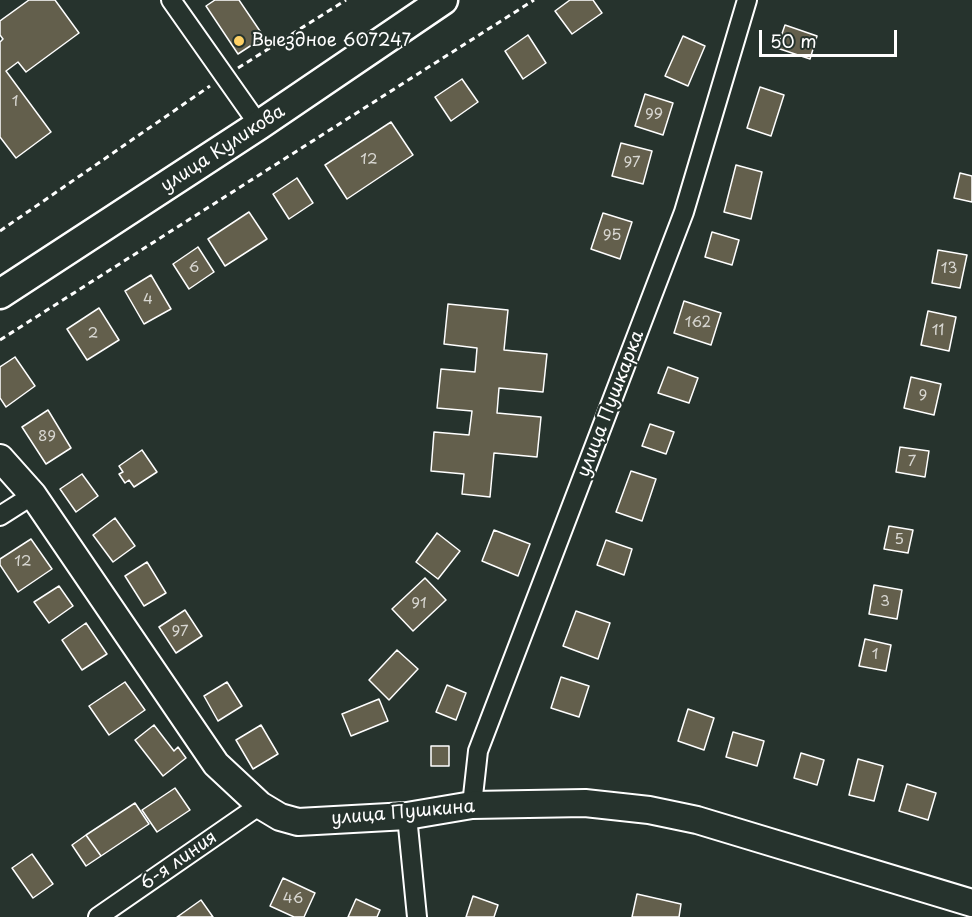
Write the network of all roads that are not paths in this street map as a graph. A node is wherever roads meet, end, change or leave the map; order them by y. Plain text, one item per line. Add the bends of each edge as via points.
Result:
1 (171, 0) edge
2 (443, 0) edge
3 (747, 0) edge
4 (259, 125) junction
5 (0, 294) edge
6 (0, 458) edge
7 (33, 495) junction
8 (0, 516) edge
9 (260, 806) junction
10 (472, 806) junction
11 (407, 816) junction
12 (972, 903) edge
13 (98, 917) edge
14 (417, 917) edge

1 - 4 street
2 - 4 main road, улица Куликова
3 - 10 street, улица Пушкарка via 684,212 478,751
4 - 5 main road, улица Куликова
6 - 7 street, улица Пушкина
7 - 8 street
7 - 9 street, улица Пушкина via 216,764
9 - 11 street, улица Пушкина via 298,822
9 - 13 street, 6-я линия
10 - 11 street, улица Пушкина
10 - 12 street, улица Пушкина via 585,803 649,810 697,820
11 - 14 street

